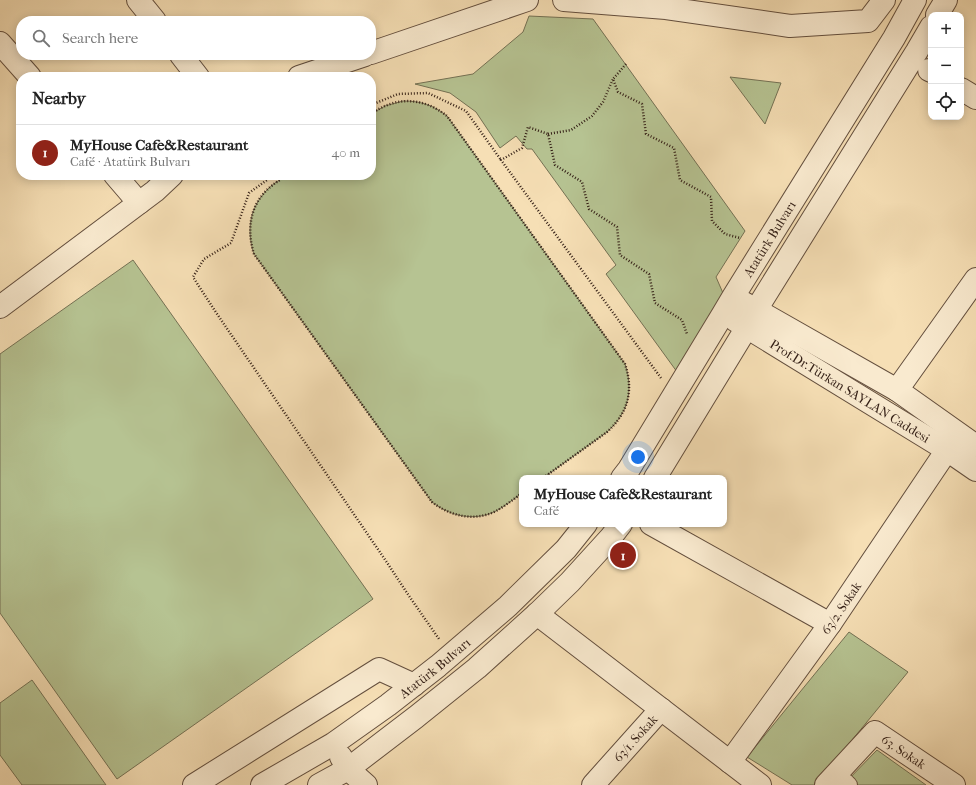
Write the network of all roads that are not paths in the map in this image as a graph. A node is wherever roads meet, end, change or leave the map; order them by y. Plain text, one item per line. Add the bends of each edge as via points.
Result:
1 (138, 0) edge
2 (527, 0) edge
3 (564, 0) edge
4 (884, 0) edge
5 (915, 0) edge
6 (946, 0) edge
7 (476, 9) edge
8 (734, 9) edge
9 (940, 12) edge
10 (151, 16) edge
11 (928, 32) edge
12 (0, 43) edge
13 (376, 51) edge
14 (185, 60) edge
15 (350, 60) edge
16 (26, 72) edge
17 (194, 72) edge
18 (314, 72) edge
19 (964, 91) edge
20 (976, 98) edge
21 (119, 180) edge
22 (166, 180) edge
23 (139, 203) junction
24 (976, 279) edge
25 (728, 305) junction
26 (0, 307) edge
27 (751, 319) junction
28 (897, 390) junction
29 (976, 446) edge
30 (947, 450) junction
31 (976, 470) edge
32 (624, 475) edge
33 (657, 475) edge
34 (584, 527) edge
35 (619, 527) edge
36 (657, 527) edge
37 (537, 614) junction
38 (830, 624) junction
39 (414, 685) junction
40 (661, 709) junction
41 (333, 744) junction
42 (730, 762) junction
43 (348, 769) junction
44 (840, 784) edge
45 (194, 785) edge
46 (262, 785) edge
47 (319, 785) edge
48 (366, 785) edge
49 (593, 785) edge
50 (760, 785) edge
51 (954, 785) edge

1 - 10 street
2 - 7 street
3 - 8 street via 666,8
4 - 8 street via 868,21 790,26
5 - 25 street, Atatürk Bulvarı via 890,45
6 - 9 street
7 - 13 street
11 - 27 street, Atatürk Bulvarı
12 - 16 street
14 - 17 street
15 - 18 street
19 - 20 street
21 - 23 street
22 - 23 street
23 - 26 street
24 - 28 street
25 - 27 street, Prof.Dr.Türkan SAYLAN Caddesi
25 - 32 street, Atatürk Bulvarı
27 - 28 street, Prof.Dr.Türkan SAYLAN Caddesi
27 - 30 street, Prof.Dr.Türkan SAYLAN Caddesi
27 - 33 street, Atatürk Bulvarı
28 - 29 street, Prof.Dr.Türkan SAYLAN Caddesi
30 - 31 street, Prof.Dr.Türkan SAYLAN Caddesi
30 - 38 street, 63/2. Sokak
34 - 39 street, Atatürk Bulvarı via 566,549 508,606
35 - 37 street, Atatürk Bulvarı via 570,582
36 - 38 street
37 - 40 street
37 - 43 street, Atatürk Bulvarı via 477,668
38 - 42 street, 63/2. Sokak
39 - 41 street, Atatürk Bulvarı
39 - 45 street via 380,669
40 - 42 street
40 - 49 street, 63/1. Sokak
41 - 43 street
41 - 46 street, Atatürk Bulvarı
42 - 50 street
43 - 47 street, Atatürk Bulvarı
43 - 48 street
44 - 51 street, 63. Sokak via 875,732

